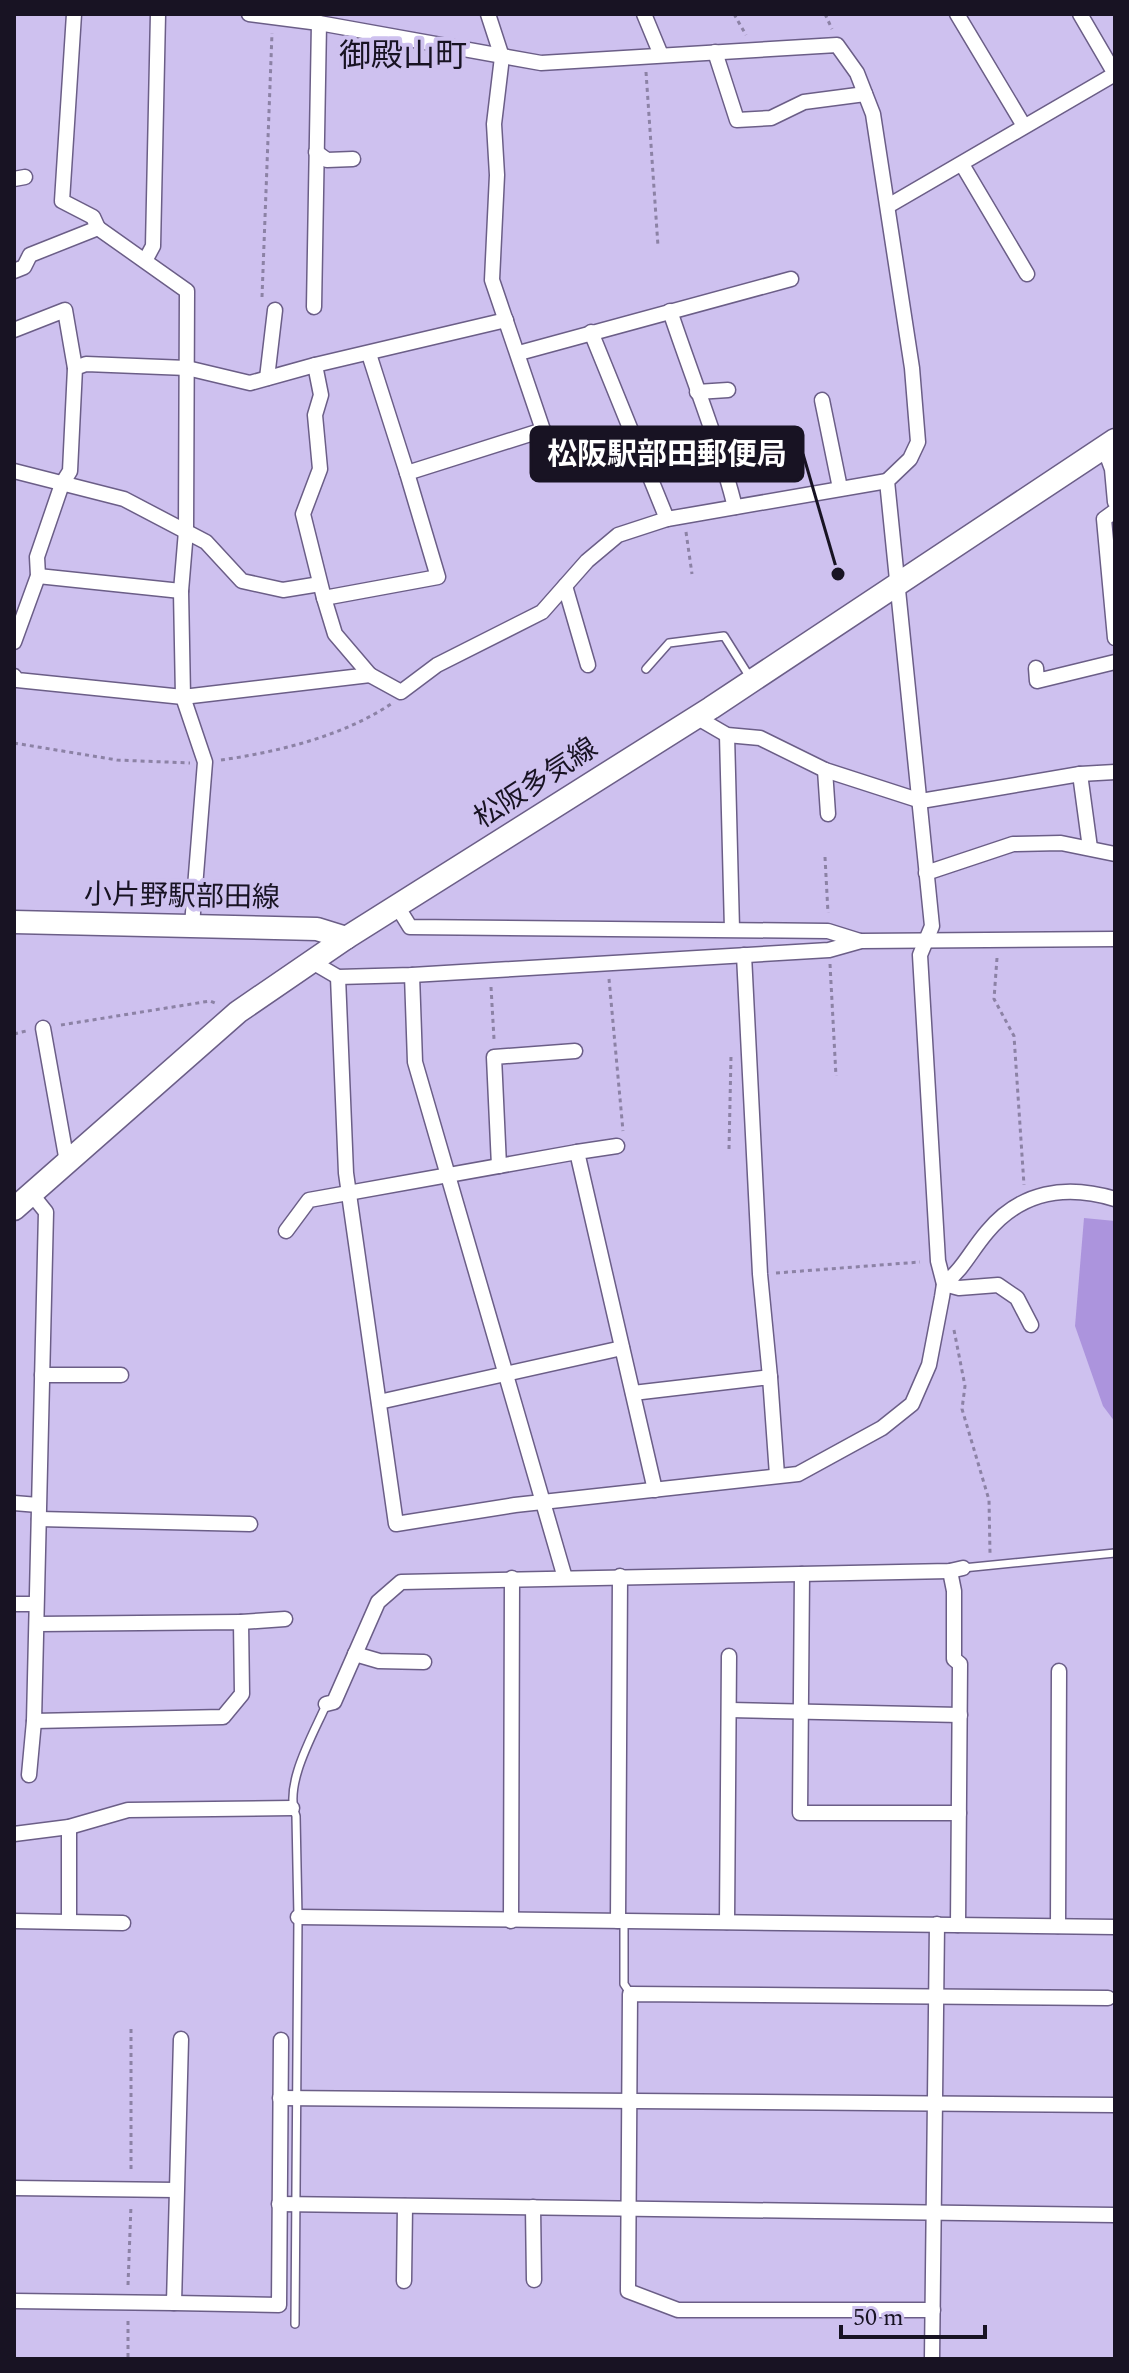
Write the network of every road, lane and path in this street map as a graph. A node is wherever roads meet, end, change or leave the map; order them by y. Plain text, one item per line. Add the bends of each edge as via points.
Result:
1 (74, 14) edge
2 (158, 14) edge
3 (249, 14) edge
4 (488, 14) edge
5 (644, 14) edge
6 (734, 14) edge
7 (957, 14) edge
8 (1080, 14) edge
9 (272, 17) junction
10 (319, 23) junction
11 (756, 50) junction
12 (715, 52) junction
13 (661, 55) junction
14 (502, 57) junction
15 (645, 57) junction
16 (1115, 74) edge
17 (865, 94) junction
18 (1024, 126) junction
19 (316, 152) junction
20 (353, 159) dead end
21 (963, 166) junction
22 (888, 206) junction
23 (98, 228) junction
24 (658, 246) dead end
25 (146, 259) junction
26 (14, 271) edge
27 (1027, 274) dead end
28 (791, 279) dead end
29 (262, 297) dead end
30 (314, 307) dead end
31 (275, 310) dead end
32 (670, 311) junction
33 (506, 320) junction
34 (14, 330) edge
35 (591, 332) junction
36 (519, 353) junction
37 (369, 354) junction
38 (315, 365) junction
39 (75, 368) junction
40 (187, 368) junction
41 (267, 378) junction
42 (728, 390) dead end
43 (697, 392) junction
44 (822, 400) dead end
45 (543, 430) junction
46 (632, 434) junction
47 (1109, 444) edge
48 (14, 471) edge
49 (407, 473) junction
50 (887, 481) junction
51 (62, 484) junction
52 (840, 488) junction
53 (1115, 502) edge
54 (735, 507) junction
55 (1115, 511) edge
56 (684, 516) junction
57 (667, 519) junction
58 (186, 531) junction
59 (692, 574) dead end
60 (38, 576) junction
61 (896, 584) junction
62 (565, 586) junction
63 (181, 591) junction
64 (322, 591) junction
65 (1115, 638) edge
66 (14, 642) edge
67 (1115, 662) edge
68 (588, 665) dead end
69 (1036, 668) dead end
70 (646, 669) dead end
71 (370, 675) junction
72 (14, 676) edge
73 (752, 681) junction
74 (183, 697) junction
75 (696, 717) junction
76 (727, 735) junction
77 (825, 770) junction
78 (1115, 772) edge
79 (1080, 774) junction
80 (921, 801) junction
81 (828, 814) dead end
82 (1090, 848) junction
83 (1115, 854) edge
84 (926, 873) junction
85 (397, 906) junction
86 (14, 922) edge
87 (192, 925) junction
88 (703, 928) junction
89 (732, 929) junction
90 (346, 938) junction
91 (998, 938) junction
92 (1115, 939) edge
93 (861, 941) junction
94 (925, 941) junction
95 (744, 955) junction
96 (703, 958) junction
97 (314, 963) junction
98 (608, 963) junction
99 (491, 971) junction
100 (412, 975) junction
101 (338, 977) junction
102 (238, 1012) junction
103 (43, 1028) junction
104 (14, 1034) edge
105 (731, 1049) dead end
106 (575, 1051) dead end
107 (494, 1057) junction
108 (620, 1145) joint
109 (729, 1149) dead end
110 (577, 1152) junction
111 (67, 1162) junction
112 (499, 1166) junction
113 (446, 1175) junction
114 (30, 1192) junction
115 (348, 1192) junction
116 (1115, 1199) edge
117 (1026, 1200) junction
118 (14, 1209) edge
119 (286, 1231) dead end
120 (938, 1261) junction
121 (760, 1274) junction
122 (943, 1291) junction
123 (1031, 1325) dead end
124 (622, 1348) junction
125 (505, 1374) junction
126 (42, 1375) junction
127 (121, 1375) dead end
128 (770, 1377) junction
129 (633, 1393) junction
130 (379, 1402) junction
131 (777, 1475) junction
132 (655, 1490) junction
133 (14, 1503) edge
134 (543, 1504) junction
135 (38, 1512) junction
136 (250, 1524) dead end
137 (1115, 1553) edge
138 (988, 1566) junction
139 (957, 1570) junction
140 (802, 1574) junction
141 (620, 1576) junction
142 (512, 1578) junction
143 (565, 1578) junction
144 (14, 1604) edge
145 (36, 1604) junction
146 (285, 1619) dead end
147 (241, 1622) junction
148 (39, 1624) junction
149 (355, 1654) junction
150 (729, 1656) dead end
151 (424, 1662) dead end
152 (1059, 1671) dead end
153 (326, 1704) joint
154 (730, 1710) junction
155 (801, 1711) junction
156 (960, 1715) junction
157 (34, 1721) junction
158 (29, 1775) dead end
159 (292, 1808) junction
160 (959, 1813) junction
161 (69, 1827) junction
162 (14, 1834) edge
163 (298, 1917) junction
164 (14, 1921) edge
165 (69, 1921) junction
166 (511, 1921) junction
167 (621, 1921) junction
168 (727, 1922) junction
169 (123, 1923) dead end
170 (937, 1924) junction
171 (958, 1925) junction
172 (1058, 1926) junction
173 (1115, 1927) edge
174 (630, 1994) junction
175 (935, 1997) junction
176 (1108, 1998) dead end
177 (181, 2039) dead end
178 (281, 2040) dead end
179 (280, 2098) junction
180 (298, 2098) junction
181 (629, 2100) junction
182 (936, 2103) junction
183 (1115, 2105) edge
184 (14, 2188) edge
185 (176, 2190) junction
186 (279, 2204) junction
187 (296, 2205) junction
188 (405, 2206) junction
189 (533, 2207) junction
190 (629, 2208) junction
191 (934, 2212) junction
192 (1115, 2215) edge
193 (534, 2280) dead end
194 (404, 2281) dead end
195 (14, 2301) edge
196 (174, 2303) junction
197 (933, 2310) junction
198 (295, 2324) dead end
199 (932, 2359) edge

1 - 23 street via 62,201 93,217
2 - 25 street via 153,246
3 - 9 street
4 - 14 street
5 - 13 street
6 - 11 path
7 - 18 street
8 - 16 street
9 - 10 street
9 - 29 path
10 - 14 street
10 - 19 street
11 - 12 street
11 - 17 street via 837,45
12 - 13 street
12 - 17 street via 737,120 771,118 804,102
13 - 15 street
14 - 15 street via 541,63
14 - 33 street via 494,124 492,280
15 - 24 path
16 - 18 street
17 - 22 street
18 - 21 street
19 - 20 street via 327,160
19 - 30 street
21 - 22 street
21 - 27 street
22 - 50 street via 918,442 910,459
23 - 25 street
23 - 26 street via 30,255 24,267
25 - 40 street via 187,291
28 - 32 street
31 - 41 street
32 - 35 street
32 - 43 street
33 - 36 street
33 - 37 street
34 - 39 street via 65,310
35 - 36 street
35 - 46 street
36 - 45 street
37 - 38 street
37 - 49 street
38 - 41 street
38 - 64 street via 321,395 315,415 320,469 303,514
39 - 40 street
39 - 51 street via 70,471
40 - 41 street via 250,383
40 - 58 street
42 - 43 street
43 - 54 street via 719,442
44 - 52 street
45 - 46 street via 568,461
45 - 49 street
46 - 57 street
47 - 53 street
47 - 61 main road, 松阪多気線
48 - 51 street
49 - 64 street via 438,577
50 - 52 street
50 - 61 street
51 - 58 street via 124,499
51 - 60 street via 37,557
52 - 54 street
54 - 56 street
55 - 65 street via 1104,519
56 - 57 street
56 - 59 path
57 - 62 street via 618,535
58 - 63 street
58 - 64 street via 206,542 242,581
60 - 63 street
60 - 66 street
61 - 73 main road, 松阪多気線
61 - 80 street
62 - 68 street
62 - 71 street via 542,612 437,665 401,692
63 - 74 street
64 - 71 street via 335,634
67 - 69 street via 1037,681
70 - 73 lane via 669,643 724,636
71 - 74 street
72 - 74 street
73 - 75 main road, 松阪多気線
74 - 87 street via 205,762
75 - 76 street
75 - 85 main road, 松阪多気線
76 - 77 street via 760,738
76 - 89 street
77 - 80 street
77 - 81 street
78 - 79 street
79 - 80 street
79 - 82 street
80 - 84 street
82 - 83 street
82 - 84 street via 1013,844
84 - 94 street via 932,926
85 - 88 street via 410,927
85 - 90 main road, 松阪多気線
86 - 87 main road, 小片野駅部田線
87 - 90 main road, 小片野駅部田線 via 317,929
88 - 89 street
88 - 96 street
89 - 93 street via 828,931
90 - 97 main road, 松阪多気線
91 - 92 street
91 - 94 street
91 - 117 path via 994,999 1014,1036
93 - 94 street
93 - 95 street via 829,950
94 - 120 street via 920,955
95 - 96 street
95 - 121 street
96 - 98 street
97 - 101 street
97 - 102 main road, 松阪多気線
98 - 99 street
98 - 108 path
99 - 100 street
99 - 107 path
100 - 101 street
100 - 113 street via 415,1062
101 - 115 street
102 - 103 path via 210,1001
102 - 111 main road, 松阪多気線
103 - 104 path
103 - 111 street
105 - 109 path
106 - 107 street
107 - 112 street
108 - 110 street
110 - 112 street
110 - 124 street
111 - 114 main road, 松阪多気線
112 - 113 street
113 - 115 street
113 - 125 street
114 - 118 main road, 松阪多気線
114 - 126 street via 46,1212
115 - 119 street via 309,1200
115 - 130 street
116 - 117 street via 1057,1191
117 - 122 street via 988,1230
120 - 121 path
120 - 122 street
121 - 128 street
122 - 123 street via 998,1285 1017,1298
122 - 131 street via 929,1365 912,1404 839,1453 798,1474
122 - 138 path via 965,1386 962,1409 989,1500
124 - 125 street
124 - 129 street
125 - 130 street
125 - 134 street
126 - 127 street
126 - 135 street
128 - 129 street
128 - 131 street
129 - 132 street
130 - 134 street via 396,1524
131 - 132 street
132 - 134 street
133 - 135 street
134 - 143 street
135 - 136 street
135 - 145 street
137 - 138 lane
138 - 139 lane
139 - 140 street
139 - 156 street via 954,1659 960,1664
140 - 141 street
140 - 155 street
141 - 143 street
141 - 167 street
142 - 143 street
142 - 149 street via 401,1582 378,1602
142 - 166 street
144 - 145 street
145 - 148 street
146 - 147 street
147 - 148 street
147 - 157 street via 242,1694 223,1717
148 - 157 street
149 - 151 street via 379,1661
149 - 153 street via 334,1702
150 - 154 street
152 - 172 street
153 - 159 lane via 298,1769
154 - 155 street
154 - 168 street
155 - 156 street
155 - 160 street via 800,1813
156 - 160 street
157 - 158 street
159 - 161 street via 128,1810
159 - 163 lane
160 - 171 street
161 - 162 street
161 - 165 street
163 - 166 street
163 - 180 lane
164 - 165 street
165 - 169 street
166 - 167 street
167 - 168 street
167 - 174 lane via 624,1984
168 - 170 street
170 - 171 street
170 - 175 street
171 - 172 street
172 - 173 street
174 - 175 street
174 - 181 street
175 - 176 street
175 - 182 street
177 - 185 street
178 - 179 street
179 - 180 street
179 - 186 street
180 - 181 street
180 - 187 lane
181 - 182 street
181 - 190 street
182 - 183 street
182 - 191 street
184 - 185 street
185 - 196 street
186 - 187 street
186 - 196 street via 279,2305
187 - 188 street
187 - 198 lane
188 - 189 street
188 - 194 street
189 - 190 street
189 - 193 street
190 - 191 street
190 - 197 street via 628,2291 678,2310
191 - 192 street
191 - 197 street
195 - 196 street
197 - 199 street

